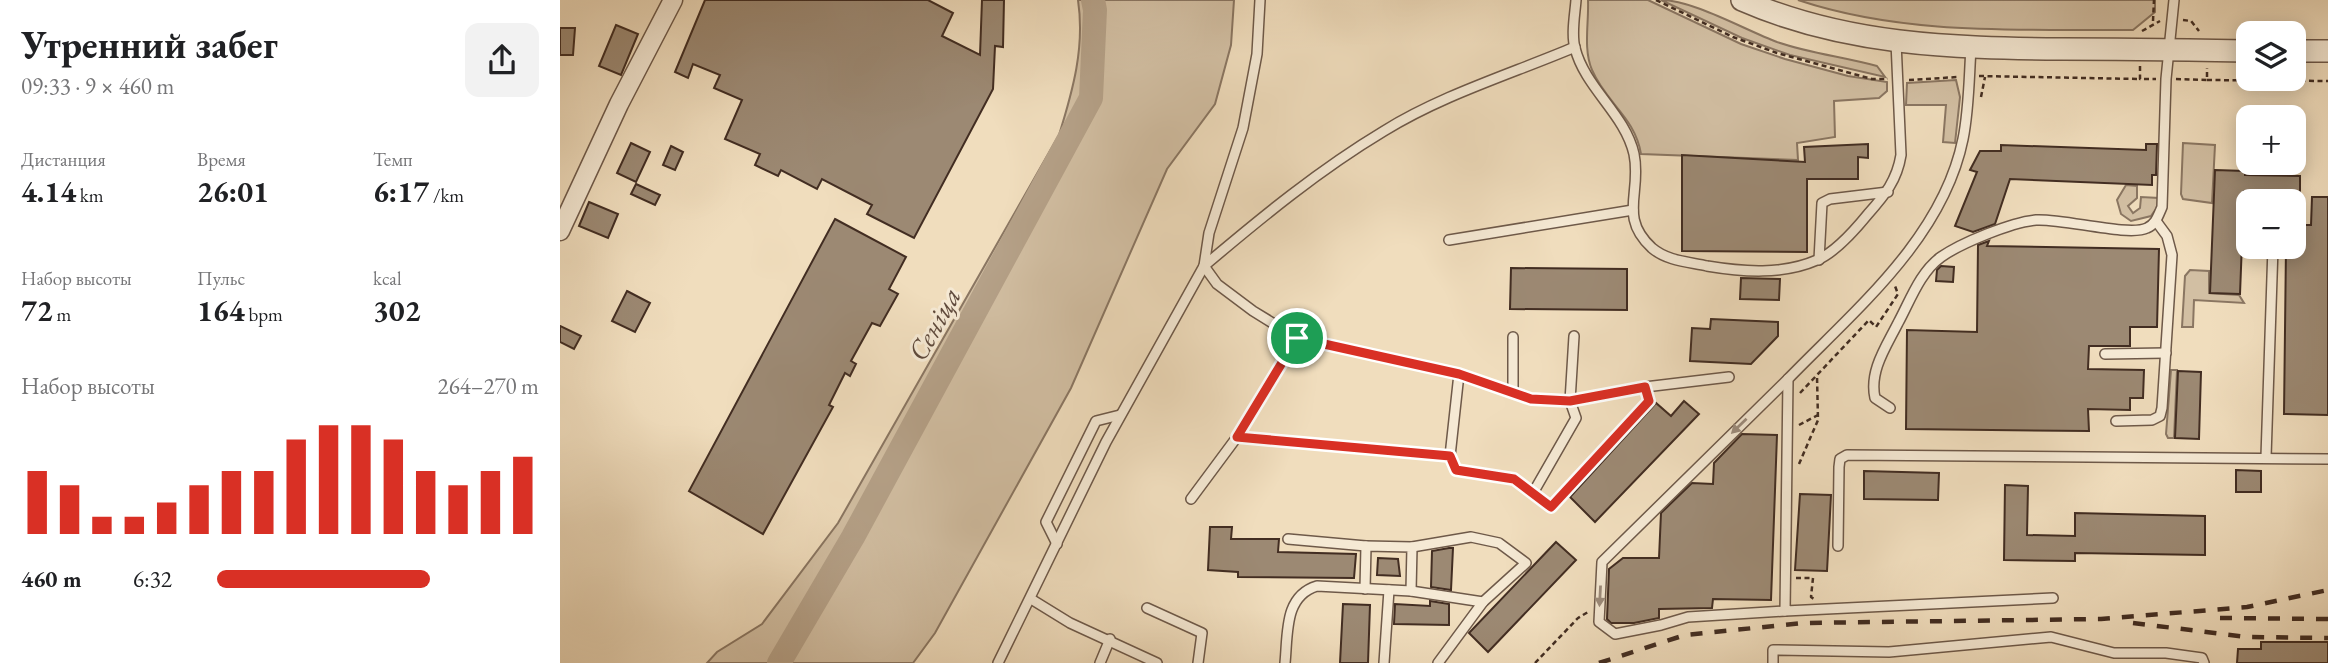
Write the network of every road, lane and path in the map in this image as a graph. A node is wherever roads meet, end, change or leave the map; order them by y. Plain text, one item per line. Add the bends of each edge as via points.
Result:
1 (673, 0) edge
2 (1260, 0) edge
3 (1576, 0) edge
4 (1742, 0) edge
5 (2154, 0) edge
6 (2174, 0) edge
7 (2165, 20) dead end
8 (2183, 20) dead end
9 (2153, 22) junction
10 (2202, 36) dead end
11 (2141, 37) dead end
12 (1896, 42) junction
13 (1575, 47) junction
14 (1971, 48) junction
15 (2168, 50) junction
16 (2236, 51) edge
17 (2306, 51) edge
18 (2328, 51) edge
19 (2207, 80) dead end
20 (2328, 81) edge
21 (1888, 192) junction
22 (1633, 210) junction
23 (2156, 221) junction
24 (560, 231) edge
25 (1450, 240) dead end
26 (2273, 259) edge
27 (1819, 260) junction
28 (1205, 266) junction
29 (1574, 336) dead end
30 (1513, 337) dead end
31 (1297, 338) junction
32 (2166, 353) junction
33 (2105, 354) dead end
34 (1459, 374) junction
35 (1817, 374) dead end
36 (1729, 377) dead end
37 (1788, 379) junction
38 (1645, 387) junction
39 (1513, 393) junction
40 (1570, 401) junction
41 (1890, 408) dead end
42 (1120, 415) junction
43 (2116, 421) dead end
44 (1237, 437) junction
45 (1450, 456) junction
46 (2266, 457) junction
47 (2328, 458) edge
48 (1796, 470) dead end
49 (1533, 493) junction
50 (1192, 499) dead end
51 (1289, 539) dead end
52 (1057, 544) junction
53 (1366, 546) junction
54 (1838, 546) dead end
55 (1412, 547) junction
56 (1365, 589) junction
57 (1389, 590) junction
58 (1411, 591) junction
59 (2053, 598) dead end
60 (1031, 599) junction
61 (1483, 602) junction
62 (1600, 606) junction
63 (1147, 608) dead end
64 (1785, 611) junction
65 (1110, 639) junction
66 (1889, 652) junction
67 (998, 663) edge
68 (1100, 663) edge
69 (1157, 663) edge
70 (1198, 663) edge
71 (1285, 663) edge
72 (1384, 663) edge
73 (1438, 663) edge
74 (1535, 663) edge
75 (1773, 663) edge
76 (1889, 663) edge
77 (2204, 663) edge

1 - 24 street
2 - 28 lane via 1257,54 1242,128 1209,233
3 - 13 lane
4 - 12 street via 1826,29
5 - 9 path
6 - 15 lane
7 - 9 path
8 - 10 path via 2191,21
9 - 11 path
12 - 14 street
12 - 21 lane via 1901,155
13 - 22 lane via 1593,85 1627,134 1636,173
13 - 28 lane via 1385,130 1290,193
14 - 15 street
14 - 37 lane via 1964,138 1939,203 1896,265
15 - 16 street
15 - 23 lane via 2162,208
17 - 18 street
19 - 20 path
21 - 27 lane via 1855,230
21 - 27 lane via 1822,203
22 - 25 lane
22 - 27 lane via 1637,232 1674,260 1744,272
23 - 32 lane via 2167,236 2172,255
23 - 41 lane via 2134,231 2036,220 2004,228 1941,257 1925,272 1878,361 1872,387 1875,398
26 - 46 lane
28 - 31 lane via 1217,284
28 - 42 lane
29 - 40 lane
30 - 39 lane
31 - 34 lane
31 - 44 lane
32 - 33 lane
32 - 43 lane via 2160,416
34 - 39 lane
34 - 45 lane
35 - 48 path via 1818,420
36 - 38 lane
37 -> 62 lane via 1602,562
37 - 64 lane
38 - 40 lane
38 - 49 lane via 1649,401 1551,507
39 - 40 lane
40 - 49 lane via 1576,418
42 - 52 lane
42 - 52 lane via 1096,421 1051,511 1046,522
44 - 45 lane
44 - 50 lane
45 - 49 lane via 1456,470 1514,479
46 - 47 lane
46 - 54 lane via 1847,455 1840,459 1839,467
51 - 53 lane
52 - 60 lane
53 - 55 lane
53 - 56 lane
55 - 58 lane
55 - 61 lane via 1471,537 1500,543 1526,563
56 - 57 lane
56 - 71 lane via 1317,586 1303,590 1295,599 1289,623
57 - 58 lane
57 - 72 lane
58 - 61 lane
59 - 64 lane
60 - 65 lane via 1070,623
60 - 67 lane
61 - 73 lane
62 - 64 lane via 1599,622 1615,634 1688,617
62 - 74 path via 1578,618
63 - 70 lane via 1202,633
65 - 68 lane
65 - 69 lane
66 - 75 lane via 1773,650
66 - 76 lane
66 - 77 lane via 2051,637 2114,653 2166,653 2202,658

